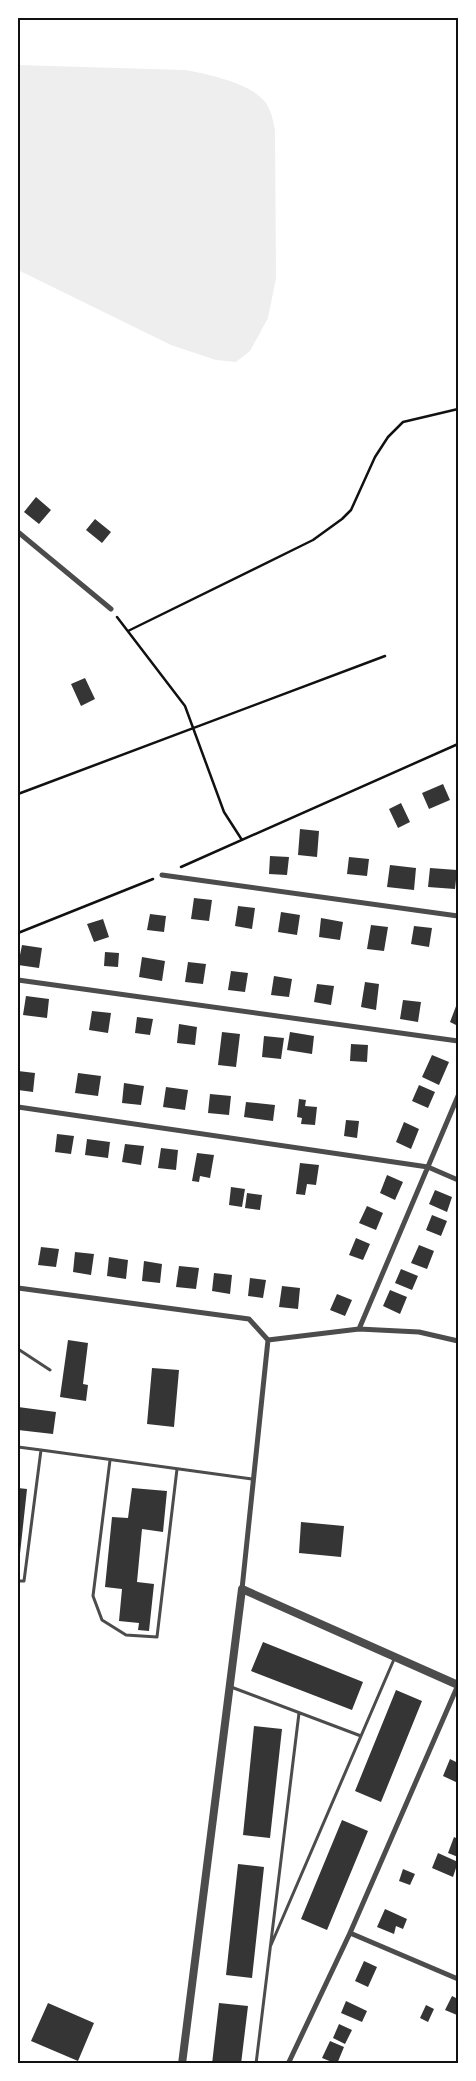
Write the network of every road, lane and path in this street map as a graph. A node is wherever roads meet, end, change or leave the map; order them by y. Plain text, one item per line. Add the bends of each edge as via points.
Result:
1 (458, 409) edge
2 (18, 532) edge
3 (111, 609) joint
4 (128, 631) junction
5 (384, 656) dead end
6 (193, 729) junction
7 (458, 744) edge
8 (18, 794) edge
9 (242, 840) junction
10 (162, 875) junction
11 (458, 916) edge
12 (18, 933) edge
13 (18, 980) edge
14 (458, 1041) edge
15 (458, 1096) edge
16 (18, 1106) edge
17 (428, 1166) junction
18 (458, 1180) edge
19 (18, 1288) edge
20 (359, 1329) junction
21 (268, 1340) junction
22 (458, 1341) edge
23 (18, 1349) edge
24 (50, 1370) dead end
25 (18, 1447) edge
26 (41, 1450) junction
27 (110, 1460) junction
28 (176, 1469) junction
29 (252, 1479) junction
30 (18, 1581) edge
31 (242, 1588) junction
32 (396, 1657) junction
33 (458, 1685) edge
34 (230, 1686) junction
35 (299, 1713) junction
36 (361, 1736) junction
37 (350, 1933) junction
38 (269, 1950) junction
39 (458, 1979) edge
40 (182, 2064) edge
41 (256, 2064) edge
42 (288, 2064) edge

1 - 4 path via 403,422 374,457 351,510 312,540
2 - 3 street
3 - 4 path
4 - 6 path via 185,706
5 - 6 path
6 - 8 path
6 - 9 path via 224,812
7 - 9 path
9 - 10 path
10 - 11 street
10 - 12 path
13 - 14 street
15 - 17 street
16 - 17 street
17 - 18 street
17 - 20 street
19 - 21 street via 248,1319
20 - 21 street
20 - 22 street via 419,1332
21 - 29 street
23 - 24 lane
25 - 26 lane
26 - 27 lane
26 - 30 lane via 24,1581
27 - 28 lane
27 - 28 lane via 93,1596 102,1620 126,1635 156,1638
28 - 29 lane
29 - 31 street
31 - 32 street
31 - 34 street
32 - 33 street
32 - 36 lane
33 - 37 street
34 - 35 lane
34 - 40 street
35 - 36 lane
35 - 38 lane
36 - 38 lane
37 - 39 street
37 - 42 street
38 - 41 lane

